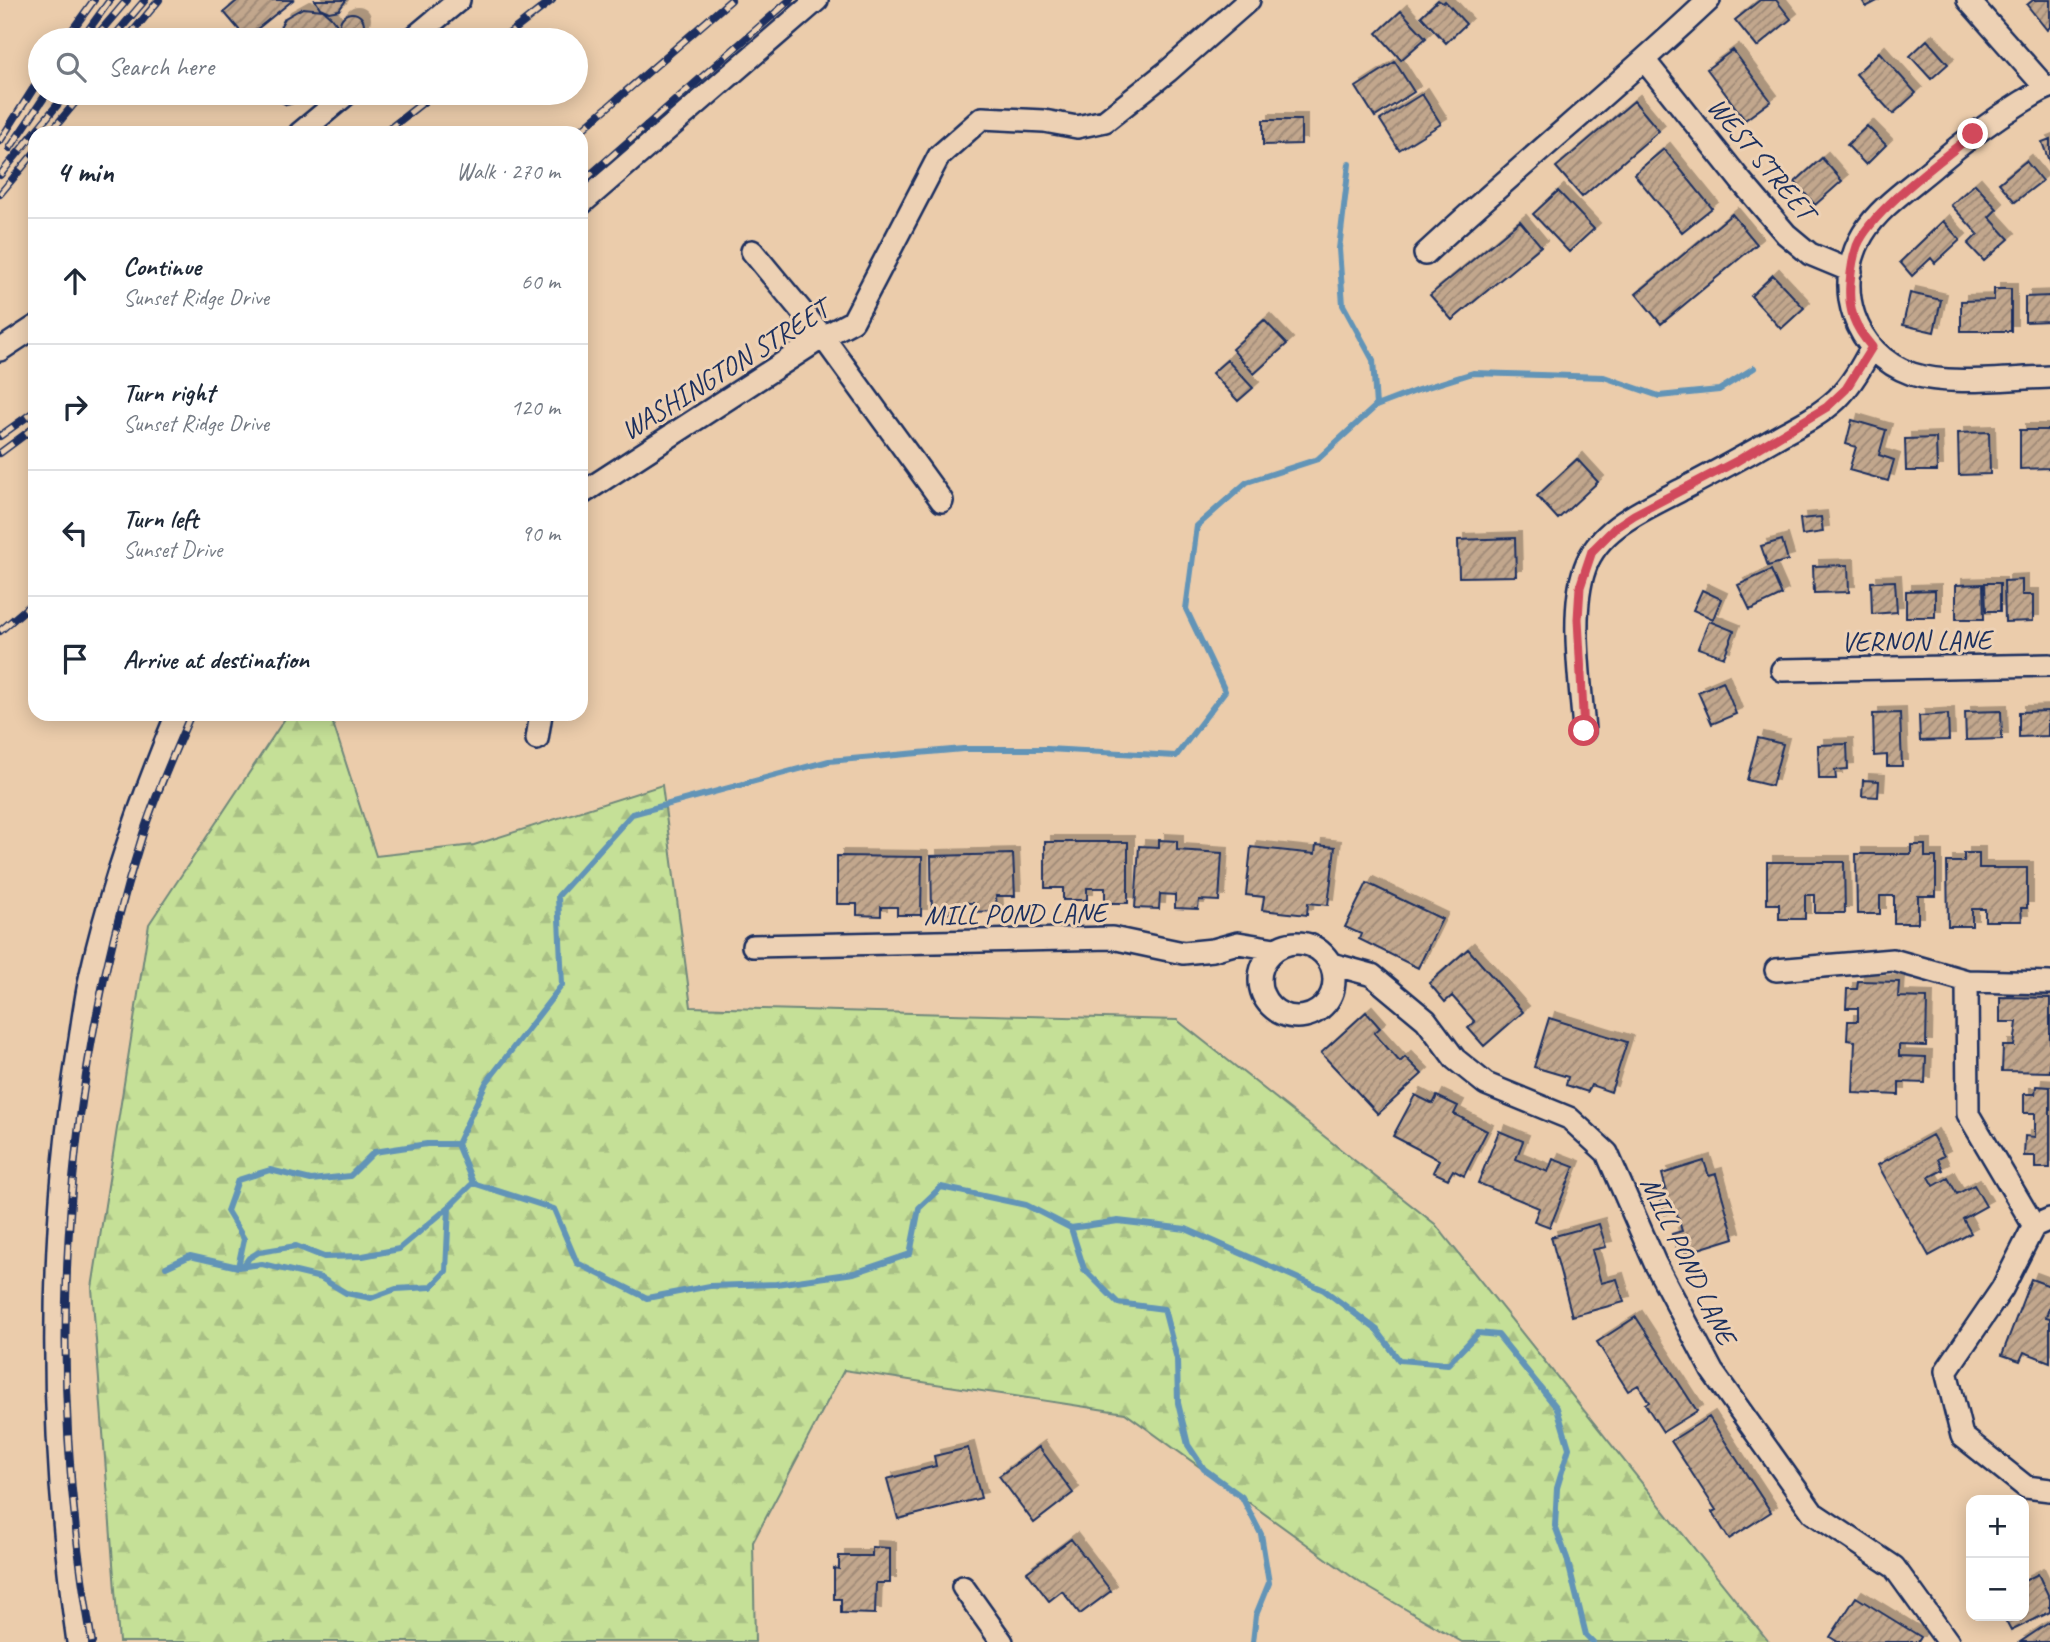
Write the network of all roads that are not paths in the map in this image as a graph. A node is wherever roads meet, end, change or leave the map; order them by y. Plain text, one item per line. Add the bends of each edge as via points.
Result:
1 (458, 0) edge
2 (817, 0) edge
3 (1249, 0) edge
4 (1709, 0) edge
5 (1968, 0) edge
6 (425, 28) edge
7 (1645, 61) junction
8 (2048, 88) edge
9 (334, 105) edge
10 (308, 126) edge
11 (588, 198) edge
12 (752, 251) dead end
13 (1425, 254) dead end
14 (1851, 271) junction
15 (28, 332) edge
16 (823, 337) junction
17 (1872, 347) junction
18 (0, 350) edge
19 (2050, 377) edge
20 (588, 489) edge
21 (942, 501) dead end
22 (2050, 665) edge
23 (1782, 670) dead end
24 (174, 721) edge
25 (540, 721) edge
26 (1584, 731) dead end
27 (537, 738) dead end
28 (752, 946) dead end
29 (1275, 949) junction
30 (1332, 964) junction
31 (1776, 970) dead end
32 (1967, 981) junction
33 (2050, 982) edge
34 (2042, 1223) edge
35 (2050, 1490) edge
36 (964, 1587) dead end
37 (78, 1642) edge
38 (1002, 1642) edge
39 (1948, 1642) edge

1 - 6 street
2 - 11 street
3 - 16 street, WASHINGTON STREET via 1105,121 1077,127 982,118 939,156 853,321
4 - 7 street
5 - 8 street
7 - 13 street
7 - 14 street, WEST STREET via 1786,234 1810,254
8 - 14 street via 1973,134 1885,209 1864,233
9 - 10 street
12 - 16 street
14 - 17 street via 1850,301 1858,330
15 - 18 street
16 - 20 street, WASHINGTON STREET
16 - 21 street
17 - 19 street via 1899,368 1929,377
17 - 26 street via 1846,389 1827,407 1634,515 1592,551 1580,587 1578,619
22 - 23 street, VERNON LANE
24 - 37 street via 125,851 91,975 58,1217 54,1315 58,1418 66,1561
25 - 27 street
28 - 29 street, MILL POND LANE via 1112,937 1183,953 1238,943
29 - 30 street, MILL POND LANE via 1296,942 1307,944
29 - 30 street via 1261,969 1262,993 1268,1004 1288,1017 1312,1015 1330,999 1335,976
30 - 39 street, MILL POND LANE via 1372,975 1426,1020 1455,1059 1486,1084 1569,1118 1607,1153 1655,1263 1712,1371 1813,1513 1894,1567
31 - 32 street via 1893,960
32 - 33 street
32 - 34 street via 1968,1114
34 - 35 street via 1947,1371 1962,1436 2026,1487
36 - 38 street

